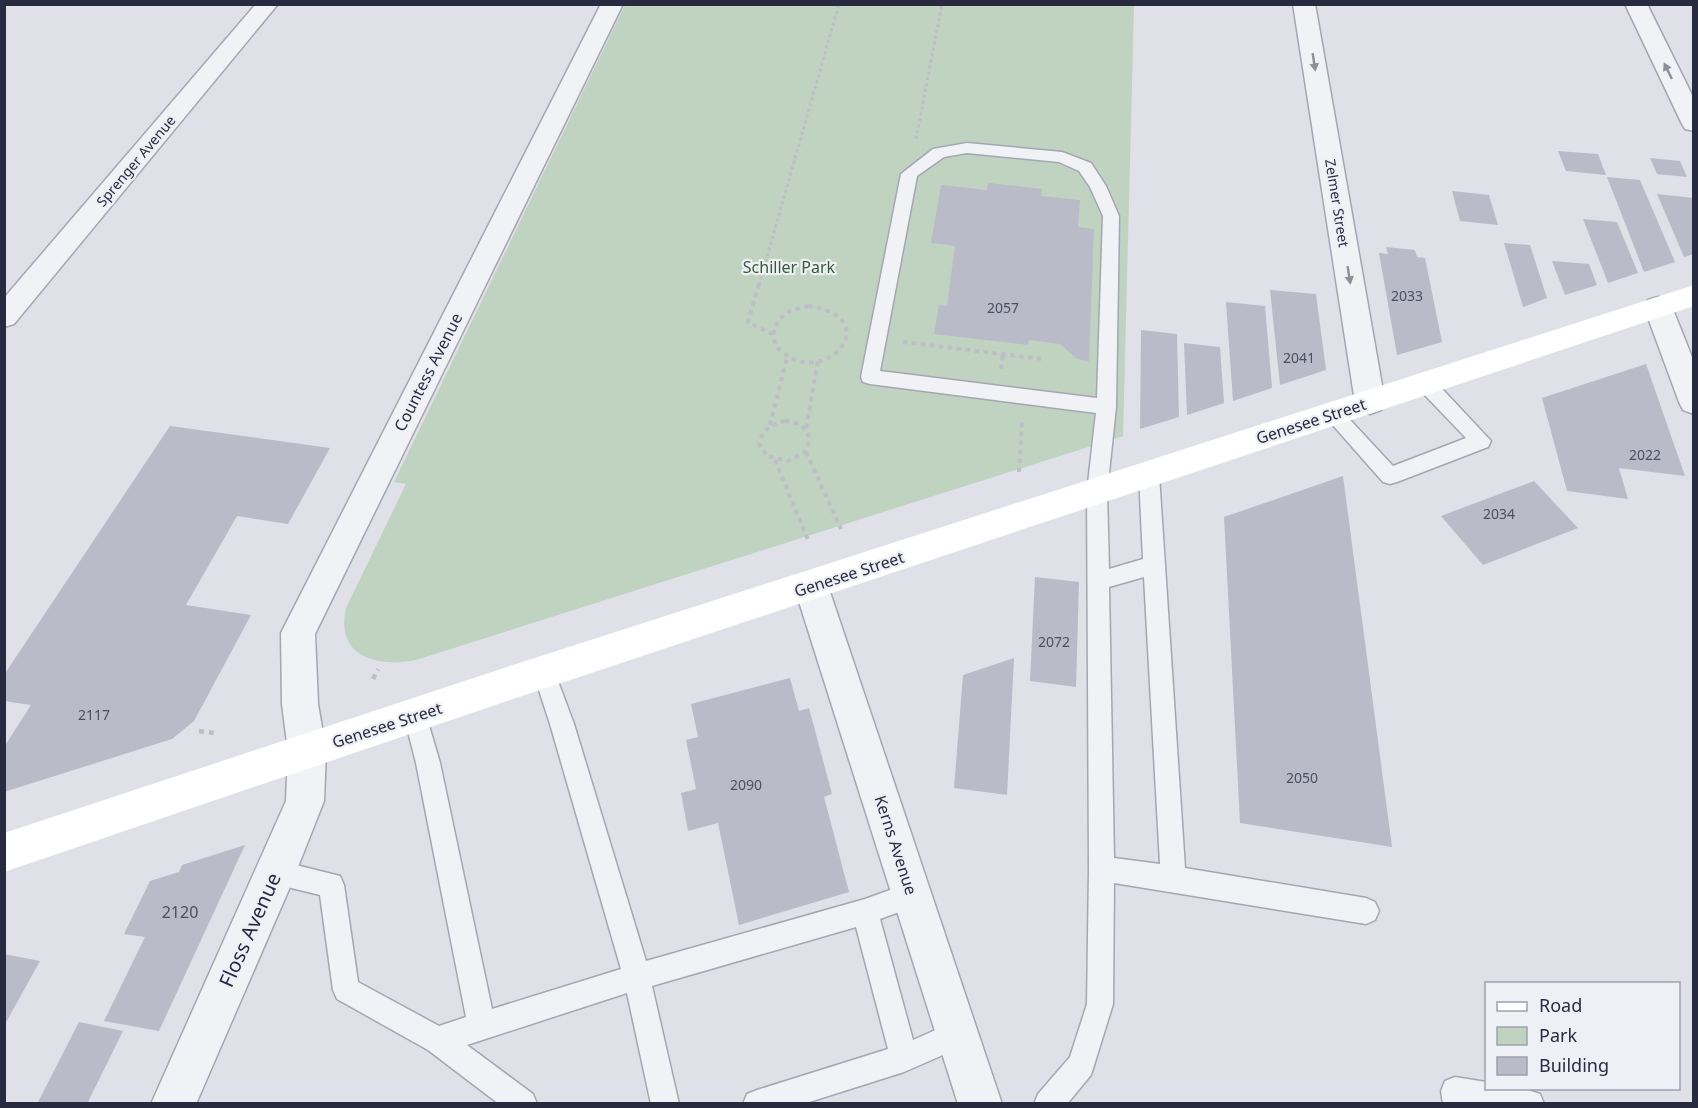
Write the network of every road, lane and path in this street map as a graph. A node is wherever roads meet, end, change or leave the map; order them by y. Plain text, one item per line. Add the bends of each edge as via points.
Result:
1 (267, 4) edge
2 (612, 4) edge
3 (840, 4) edge
4 (942, 4) edge
5 (1304, 4) edge
6 (1636, 4) edge
7 (1694, 124) edge
8 (917, 135) dead end
9 (1694, 295) edge
10 (1658, 307) junction
11 (4, 317) edge
12 (772, 334) junction
13 (892, 341) dead end
14 (787, 357) junction
15 (1043, 359) dead end
16 (818, 361) junction
17 (1425, 384) junction
18 (1370, 402) junction
19 (1694, 402) edge
20 (1106, 407) junction
21 (1334, 414) junction
22 (1023, 419) dead end
23 (770, 425) junction
24 (806, 429) junction
25 (806, 452) junction
26 (774, 460) junction
27 (1018, 472) dead end
28 (1149, 475) junction
29 (1097, 492) junction
30 (842, 529) dead end
31 (808, 540) dead end
32 (1156, 565) junction
33 (1098, 581) junction
34 (811, 586) junction
35 (378, 669) dead end
36 (544, 672) junction
37 (373, 680) dead end
38 (416, 716) junction
39 (199, 731) dead end
40 (214, 733) dead end
41 (307, 751) junction
42 (4, 853) edge
43 (1102, 869) junction
44 (276, 873) junction
45 (1173, 879) junction
46 (912, 896) junction
47 (1366, 911) dead end
48 (865, 912) junction
49 (637, 977) junction
50 (482, 1027) junction
51 (958, 1034) junction
52 (438, 1040) junction
53 (904, 1058) junction
54 (173, 1104) edge
55 (523, 1104) edge
56 (665, 1104) edge
57 (758, 1104) edge
58 (980, 1104) edge
59 (1048, 1104) edge
60 (1457, 1104) edge
61 (1530, 1104) edge

1 - 11 street, Sprenger Avenue
2 - 41 street, Countess Avenue via 298,633 300,704
3 - 12 path via 748,322
4 - 8 path
5 -> 18 street, Zelmer Street
7 -> 6 street
9 - 10 main road, Genesee Street
10 - 17 main road, Genesee Street
10 - 19 street
12 - 14 path via 777,349
12 - 16 path via 780,317 793,309 816,306 837,313 845,323 846,341 833,356
13 - 15 path
14 - 16 path via 802,362
14 - 23 path
16 - 24 path
17 - 18 main road, Genesee Street
17 - 21 lane via 1481,441 1390,476
18 - 21 main road, Genesee Street
20 - 20 lane via 1111,216 1085,166 1062,157 967,148 939,153 909,174 870,377
20 - 29 lane
21 - 28 main road, Genesee Street
22 - 27 path
23 - 24 path via 785,421
23 - 26 path via 759,444
24 - 25 path via 810,440
25 - 26 path via 792,461
25 - 30 path
26 - 31 path
28 - 29 main road, Genesee Street
28 - 32 lane
29 - 33 lane
29 - 34 main road, Genesee Street
32 - 33 lane
32 - 45 lane
33 - 43 lane
34 - 36 main road, Genesee Street
34 - 46 street, Kerns Avenue
35 - 37 path
36 - 38 main road, Genesee Street
36 - 49 lane
38 - 41 main road, Genesee Street
38 - 50 lane
39 - 40 path
41 - 42 main road, Genesee Street
41 - 44 street, Floss Avenue via 304,801
43 - 45 lane
43 - 59 lane via 1100,1004 1081,1065
44 - 52 lane via 331,885 346,990
44 - 54 street, Floss Avenue
45 - 47 lane
46 - 48 lane
46 - 51 street, Kerns Avenue
48 - 49 lane
48 - 53 lane
49 - 50 lane
49 - 56 lane
50 - 52 lane
51 - 53 lane
51 - 58 street, Kerns Avenue
52 - 55 lane
53 - 57 lane
60 - 61 lane via 1455,1091

